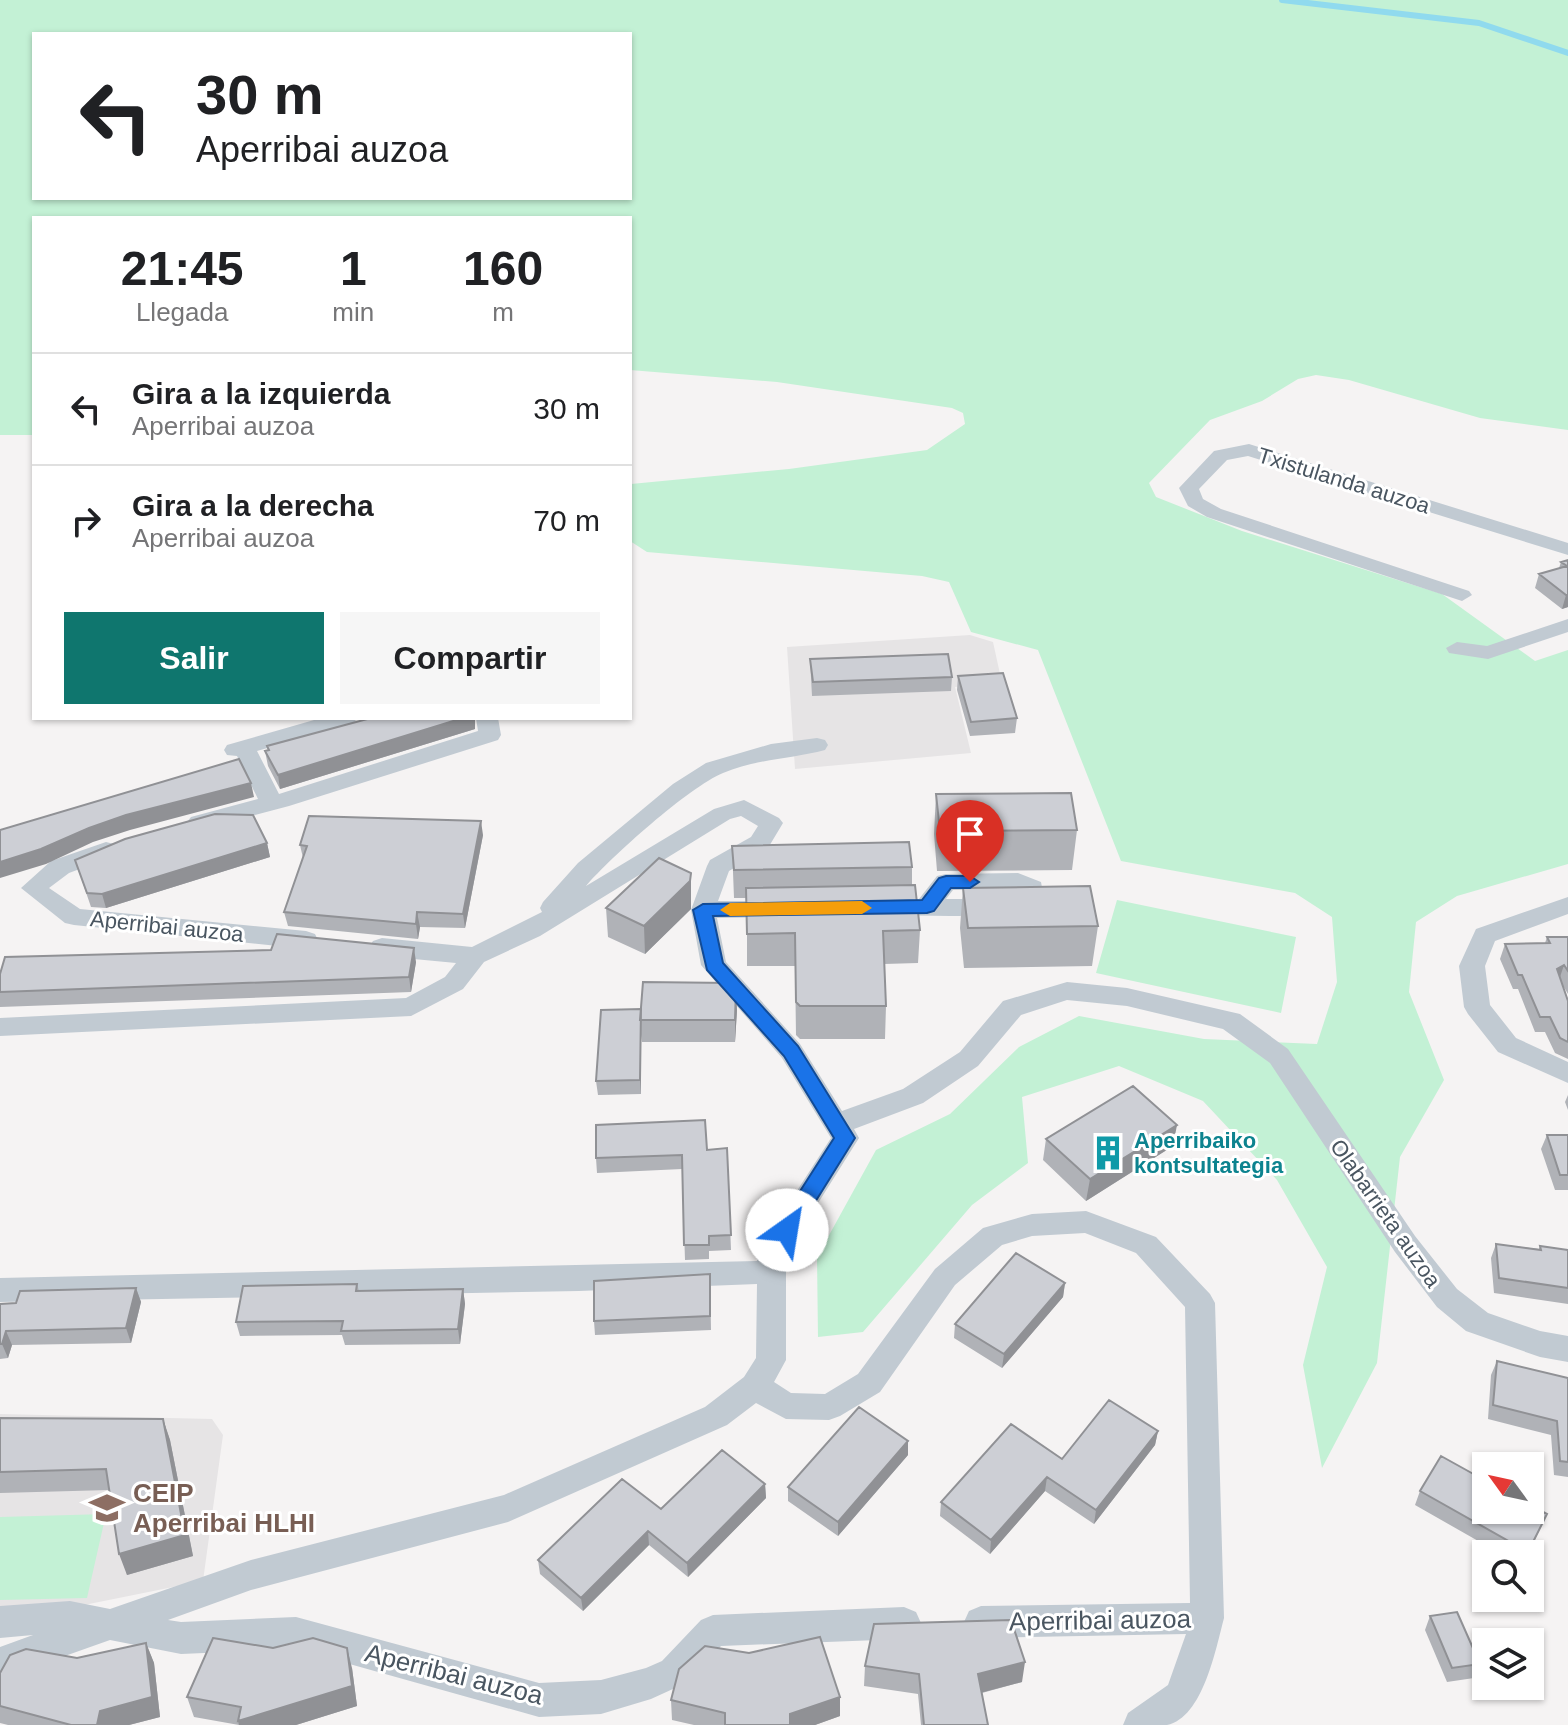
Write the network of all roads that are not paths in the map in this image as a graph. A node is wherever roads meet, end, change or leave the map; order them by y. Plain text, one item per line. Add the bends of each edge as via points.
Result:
1 (1568, 549) edge
2 (1462, 595) dead end
3 (1568, 625) edge
4 (1457, 648) dead end
5 (339, 720) edge
6 (487, 720) edge
7 (807, 746) dead end
8 (272, 803) junction
9 (181, 827) edge
10 (136, 839) edge
11 (1568, 905) edge
12 (927, 906) dead end
13 (867, 907) edge
14 (807, 908) edge
15 (703, 910) junction
16 (531, 930) junction
17 (475, 956) junction
18 (0, 1027) edge
19 (1568, 1073) edge
20 (837, 1124) junction
21 (771, 1272) junction
22 (0, 1290) edge
23 (1568, 1349) edge
24 (755, 1386) junction
25 (1207, 1618) junction
26 (0, 1622) edge
27 (106, 1626) junction
28 (0, 1663) edge
29 (1140, 1725) edge

1 - 2 street, Txistulanda auzoa via 1249,450 1221,455 1189,488 1195,502 1214,513
3 - 4 street via 1488,653
5 - 8 street via 240,749
6 - 8 street via 490,735
7 - 16 street via 714,768 681,789 587,869
8 - 9 street
10 - 17 street, Aperribai auzoa via 60,867 33,888 74,917
11 - 19 street via 1485,935 1472,966 1477,1007 1507,1045
12 - 13 street
14 - 15 street
15 - 16 street via 719,866 760,842 771,823 760,815 744,808 722,814
15 - 20 street via 714,965 791,1051
16 - 17 street
17 - 18 street via 454,983 411,1007
20 - 21 street, Aperribai auzoa via 845,1138 772,1253
20 - 23 street, Olabarrieta auzoa via 913,1096 969,1059 1012,1008 1067,991 1127,997 1231,1021 1279,1056 1447,1298 1477,1322
21 - 22 street
21 - 24 street, Aperribai auzoa via 771,1360
24 - 25 street, Aperribai auzoa via 786,1406 829,1407 869,1383 945,1277 993,1236 1032,1225 1086,1222 1146,1245 1200,1303
24 - 27 street, Aperribai auzoa via 716,1416 508,1508 251,1575
25 - 27 street, Aperribai auzoa via 713,1631 674,1672 651,1683 601,1697 539,1700 296,1633 181,1638
25 - 29 street via 1181,1696
26 - 27 street, Aperribai auzoa via 70,1617
27 - 28 street, Aperribai auzoa

